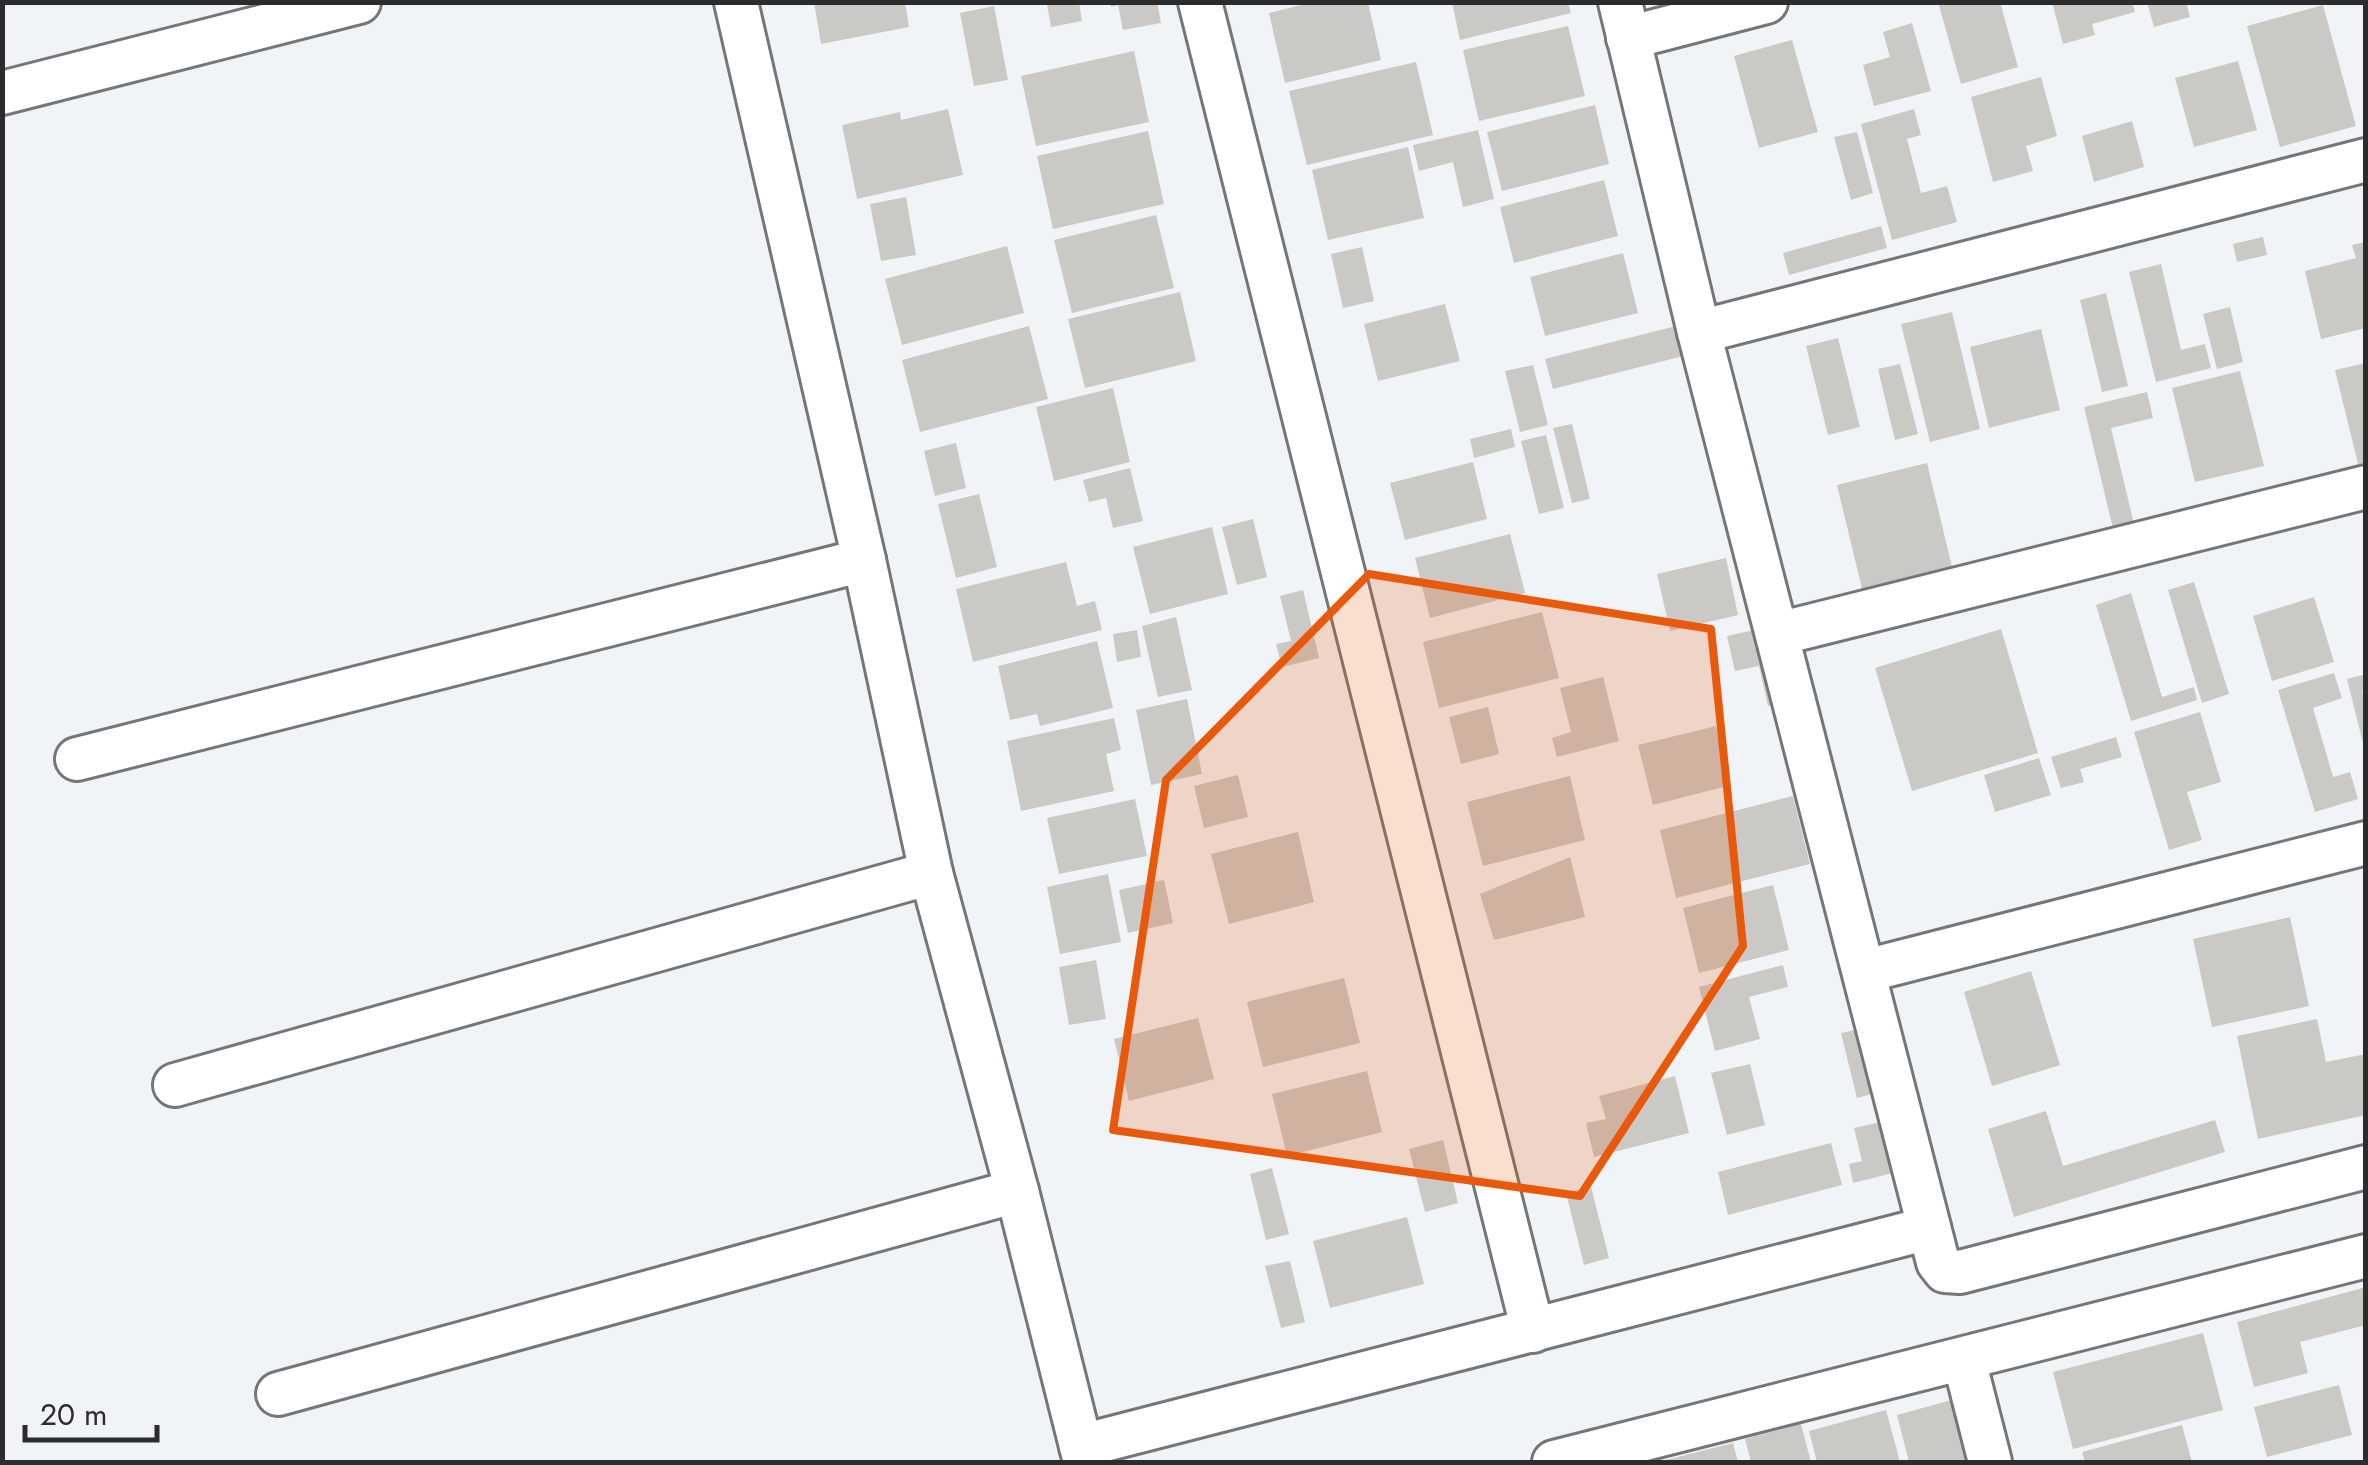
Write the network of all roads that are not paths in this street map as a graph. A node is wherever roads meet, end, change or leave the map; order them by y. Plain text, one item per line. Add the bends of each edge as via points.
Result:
1 (359, 2) edge
2 (736, 2) edge
3 (1200, 2) edge
4 (1766, 2) edge
5 (1624, 20) edge
6 (2, 93) edge
7 (2366, 160) edge
8 (1699, 332) junction
9 (2366, 487) edge
10 (864, 560) junction
11 (1778, 634) junction
12 (77, 759) dead end
13 (2366, 843) edge
14 (930, 873) junction
15 (1866, 971) junction
16 (175, 1086) dead end
17 (2366, 1167) edge
18 (1018, 1191) junction
19 (1929, 1228) junction
20 (2366, 1256) edge
21 (1533, 1331) junction
22 (1964, 1360) junction
23 (278, 1394) dead end
24 (1083, 1454) edge
25 (1561, 1462) edge
26 (1990, 1462) edge

1 - 6 street
2 - 10 street
3 - 21 street
4 - 5 street
5 - 8 street
7 - 8 street
8 - 11 street
9 - 11 street
10 - 12 street
10 - 14 street
11 - 15 street
13 - 15 street
14 - 16 street
14 - 18 street
15 - 19 street
17 - 19 street via 1960,1272 1946,1272 1938,1262
18 - 23 street
18 - 24 street
19 - 21 street
20 - 22 street
21 - 24 street
22 - 25 street
22 - 26 street

